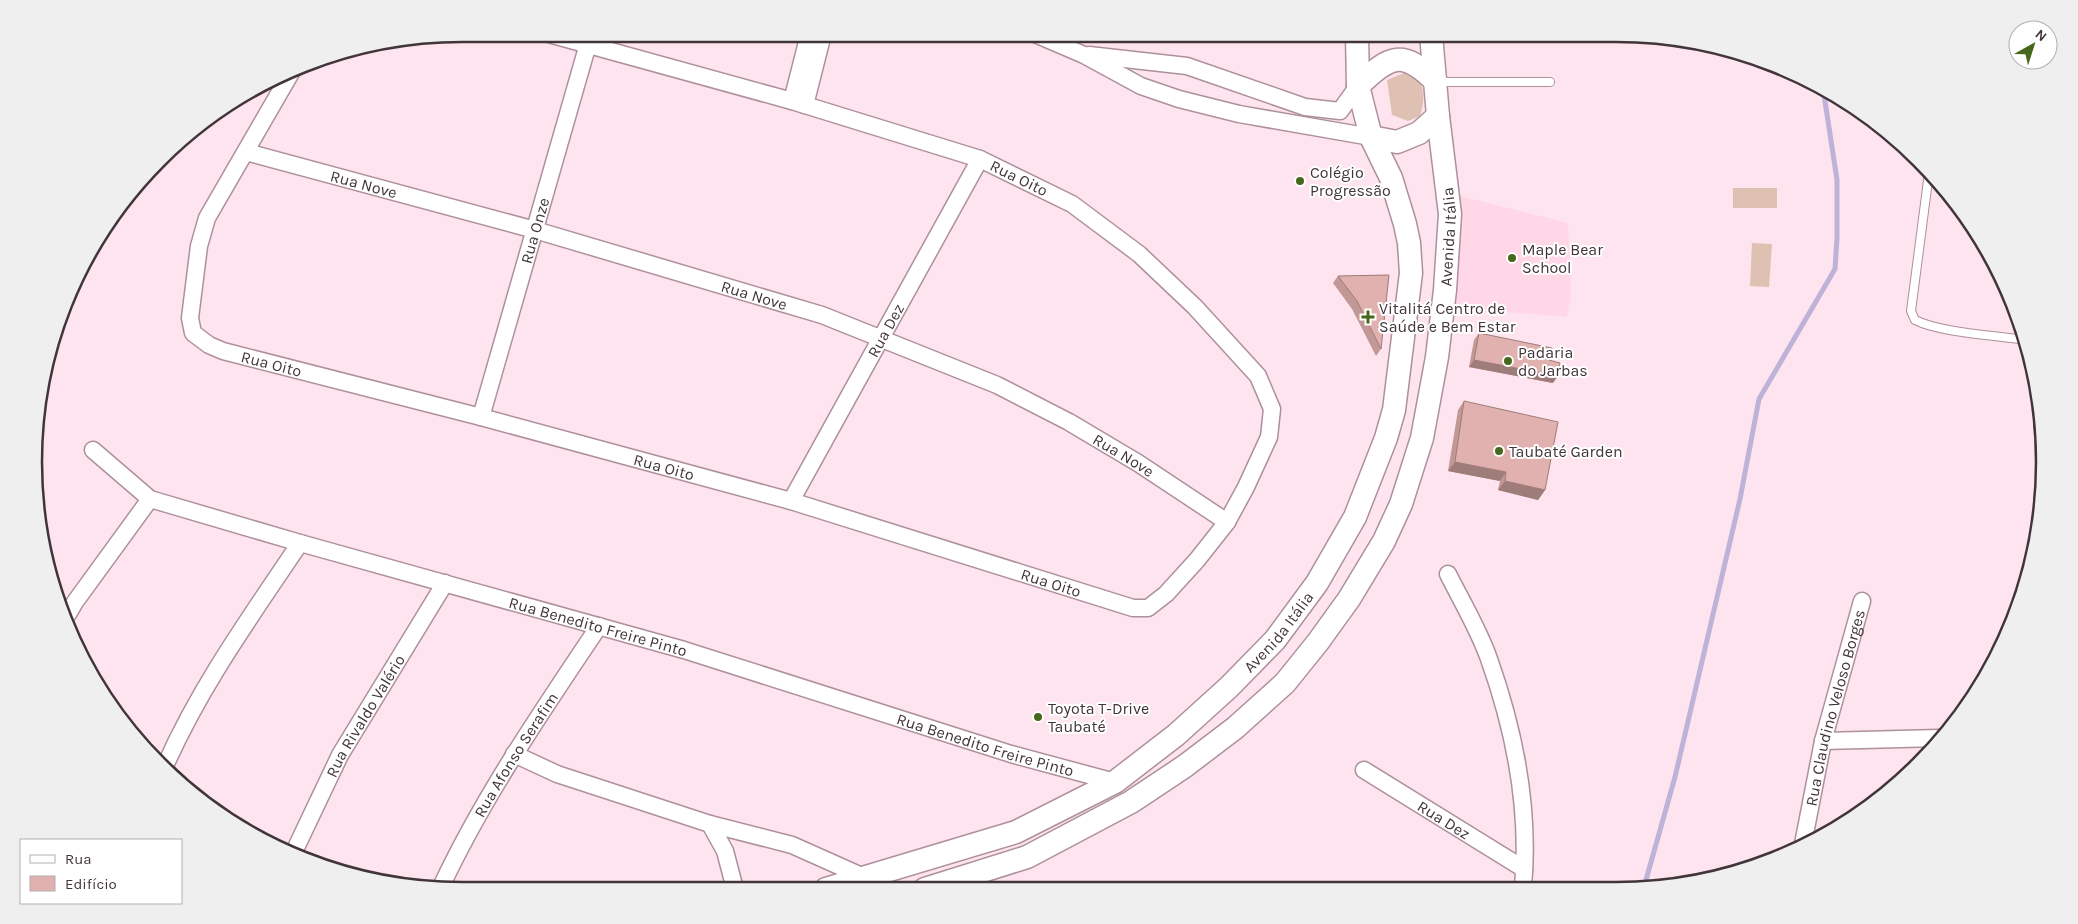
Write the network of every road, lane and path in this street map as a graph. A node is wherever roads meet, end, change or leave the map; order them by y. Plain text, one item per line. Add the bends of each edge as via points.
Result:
1 (580, 42) edge
2 (808, 42) edge
3 (820, 42) edge
4 (1054, 42) edge
5 (1357, 42) edge
6 (1433, 42) edge
7 (588, 44) junction
8 (1084, 55) junction
9 (286, 81) edge
10 (1436, 82) junction
11 (1550, 82) dead end
12 (1358, 86) junction
13 (798, 103) junction
14 (1438, 116) junction
15 (1371, 137) junction
16 (246, 152) junction
17 (980, 159) junction
18 (1929, 183) edge
19 (534, 230) junction
20 (880, 337) junction
21 (2017, 339) edge
22 (481, 417) junction
23 (93, 450) dead end
24 (150, 499) junction
25 (791, 501) junction
26 (1227, 522) junction
27 (300, 543) junction
28 (1448, 574) dead end
29 (445, 583) junction
30 (1862, 600) dead end
31 (70, 611) edge
32 (599, 626) junction
33 (1932, 738) edge
34 (1823, 741) junction
35 (514, 754) junction
36 (167, 761) edge
37 (1364, 770) dead end
38 (1115, 782) junction
39 (710, 824) junction
40 (1804, 837) edge
41 (297, 848) edge
42 (1524, 869) junction
43 (866, 878) junction
44 (444, 881) edge
45 (733, 882) edge
46 (851, 882) edge
47 (951, 882) edge
48 (1523, 882) edge

1 - 7 street, Rua Oito
2 - 13 street
3 - 13 street
4 - 8 street
5 - 12 main road
6 - 10 main road, Avenida Itália
7 - 13 street, Rua Oito
7 - 19 street, Rua Onze
8 - 12 street via 1187,66 1322,110 1340,111
8 - 15 street via 1142,86 1180,99 1240,114
9 - 16 street, Rua Oito
10 - 11 lane
10 - 12 main road via 1421,66 1401,59 1380,66
10 - 14 main road, Avenida Itália
12 - 15 main road
13 - 17 street, Rua Oito
14 - 15 main road via 1419,133 1397,142
14 - 47 main road, Avenida Itália via 1450,214 1437,357 1422,438 1401,504 1349,599 1285,683 1235,728 1185,766 1131,802 1028,857
15 - 38 main road, Avenida Itália via 1391,178 1405,224 1411,273 1394,410 1378,461 1355,517 1317,583 1275,640 1176,735
16 - 19 street, Rua Nove
16 - 22 street, Rua Oito via 208,218 199,246 190,318 194,333 223,351
17 - 20 street, Rua Dez
17 - 26 street, Rua Oito via 1072,204 1139,254 1195,307 1258,376 1272,408 1269,437
18 - 21 lane via 1911,311 1915,320 1944,328
19 - 20 street, Rua Nove via 822,315
19 - 22 street, Rua Onze
20 - 25 street, Rua Dez
20 - 26 street, Rua Nove via 997,385 1069,422
22 - 25 street, Rua Oito
23 - 24 street, Rua Benedito Freire Pinto
24 - 27 street, Rua Benedito Freire Pinto
24 - 31 street
25 - 26 street, Rua Oito via 1134,608 1148,608 1166,594
27 - 29 street, Rua Benedito Freire Pinto
27 - 36 street via 212,673
28 - 42 street via 1489,658 1512,733 1524,816
29 - 32 street, Rua Benedito Freire Pinto
29 - 41 street, Rua Rivaldo Valério via 340,755
30 - 34 street, Rua Claudino Veloso Borges
32 - 35 street, Rua Afonso Serafim
32 - 38 street, Rua Benedito Freire Pinto via 1011,754
33 - 34 street
34 - 40 street, Rua Claudino Veloso Borges
35 - 39 street via 557,774
35 - 44 street, Rua Afonso Serafim
37 - 42 street, Rua Dez
38 - 43 main road, Avenida Itália via 1016,832
39 - 43 street via 792,845
39 - 45 street via 725,851
42 - 48 street
43 - 46 main road, Avenida Itália

